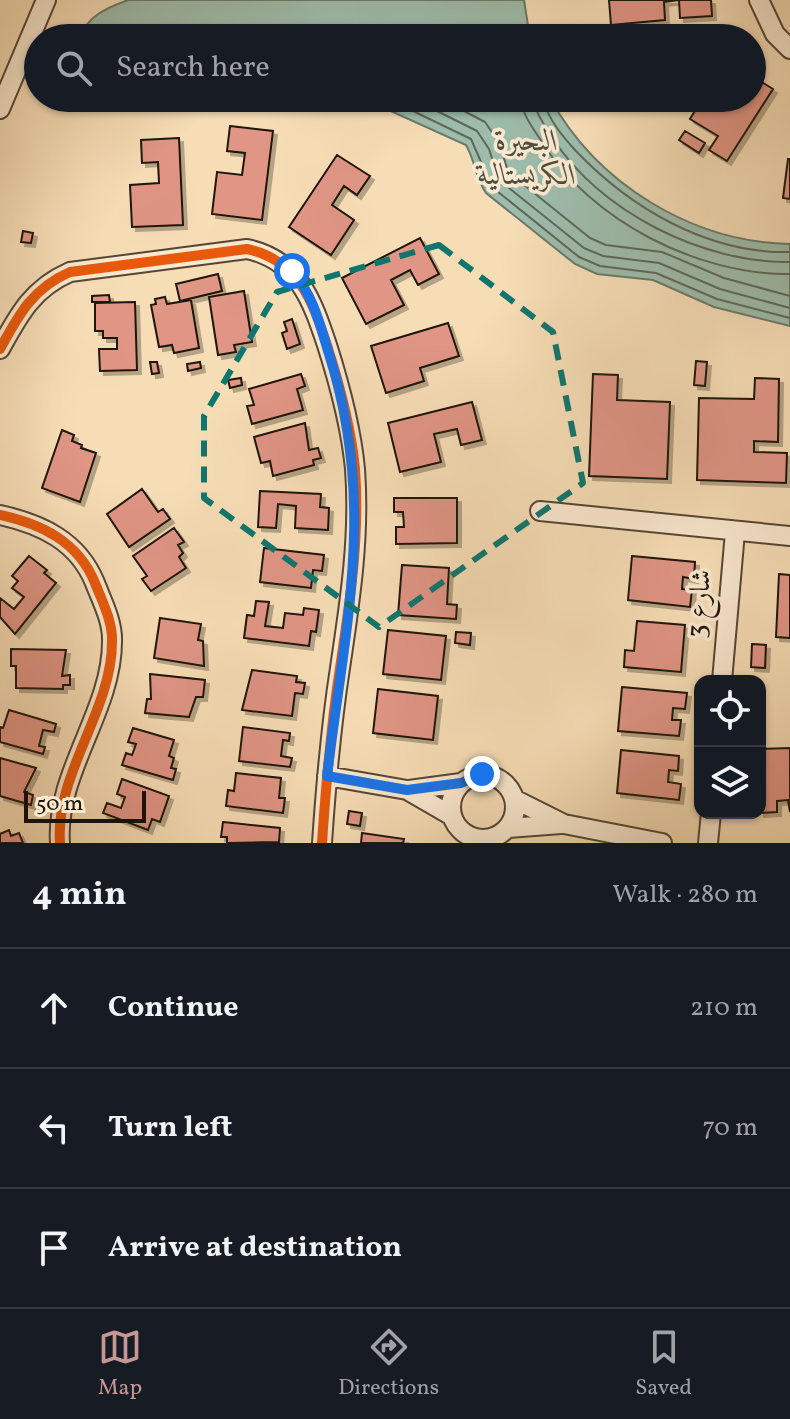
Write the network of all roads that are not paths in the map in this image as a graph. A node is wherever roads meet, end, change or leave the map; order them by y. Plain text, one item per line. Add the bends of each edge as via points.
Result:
1 (46, 0) edge
2 (759, 0) edge
3 (36, 24) edge
4 (790, 49) edge
5 (24, 52) edge
6 (0, 109) edge
7 (0, 349) edge
8 (540, 511) dead end
9 (0, 515) edge
10 (735, 532) junction
11 (790, 536) edge
12 (723, 675) edge
13 (327, 776) junction
14 (461, 783) junction
15 (407, 790) junction
16 (514, 799) junction
17 (452, 816) junction
18 (710, 819) edge
19 (564, 824) junction
20 (500, 836) edge
21 (464, 838) edge
22 (634, 842) edge
23 (60, 843) edge
24 (322, 843) edge
25 (662, 843) edge
26 (708, 843) edge

1 - 3 street
2 - 4 street via 775,34
5 - 6 street
7 - 13 street via 29,298 70,272 247,249 272,257 300,280 344,398 355,479 354,584
8 - 10 street
9 - 23 street via 40,526 76,552 91,572 110,627 110,665 70,784
10 - 11 street
10 - 12 street, شارع 3
13 - 15 street
13 - 24 street
14 - 15 street
14 - 16 street via 482,774 493,776 503,781
14 - 17 street via 454,792
15 - 17 street
16 - 19 street
16 - 20 street via 515,809
17 - 21 street
18 - 26 street
19 - 20 street
19 - 22 street
20 - 21 street
22 - 25 street

